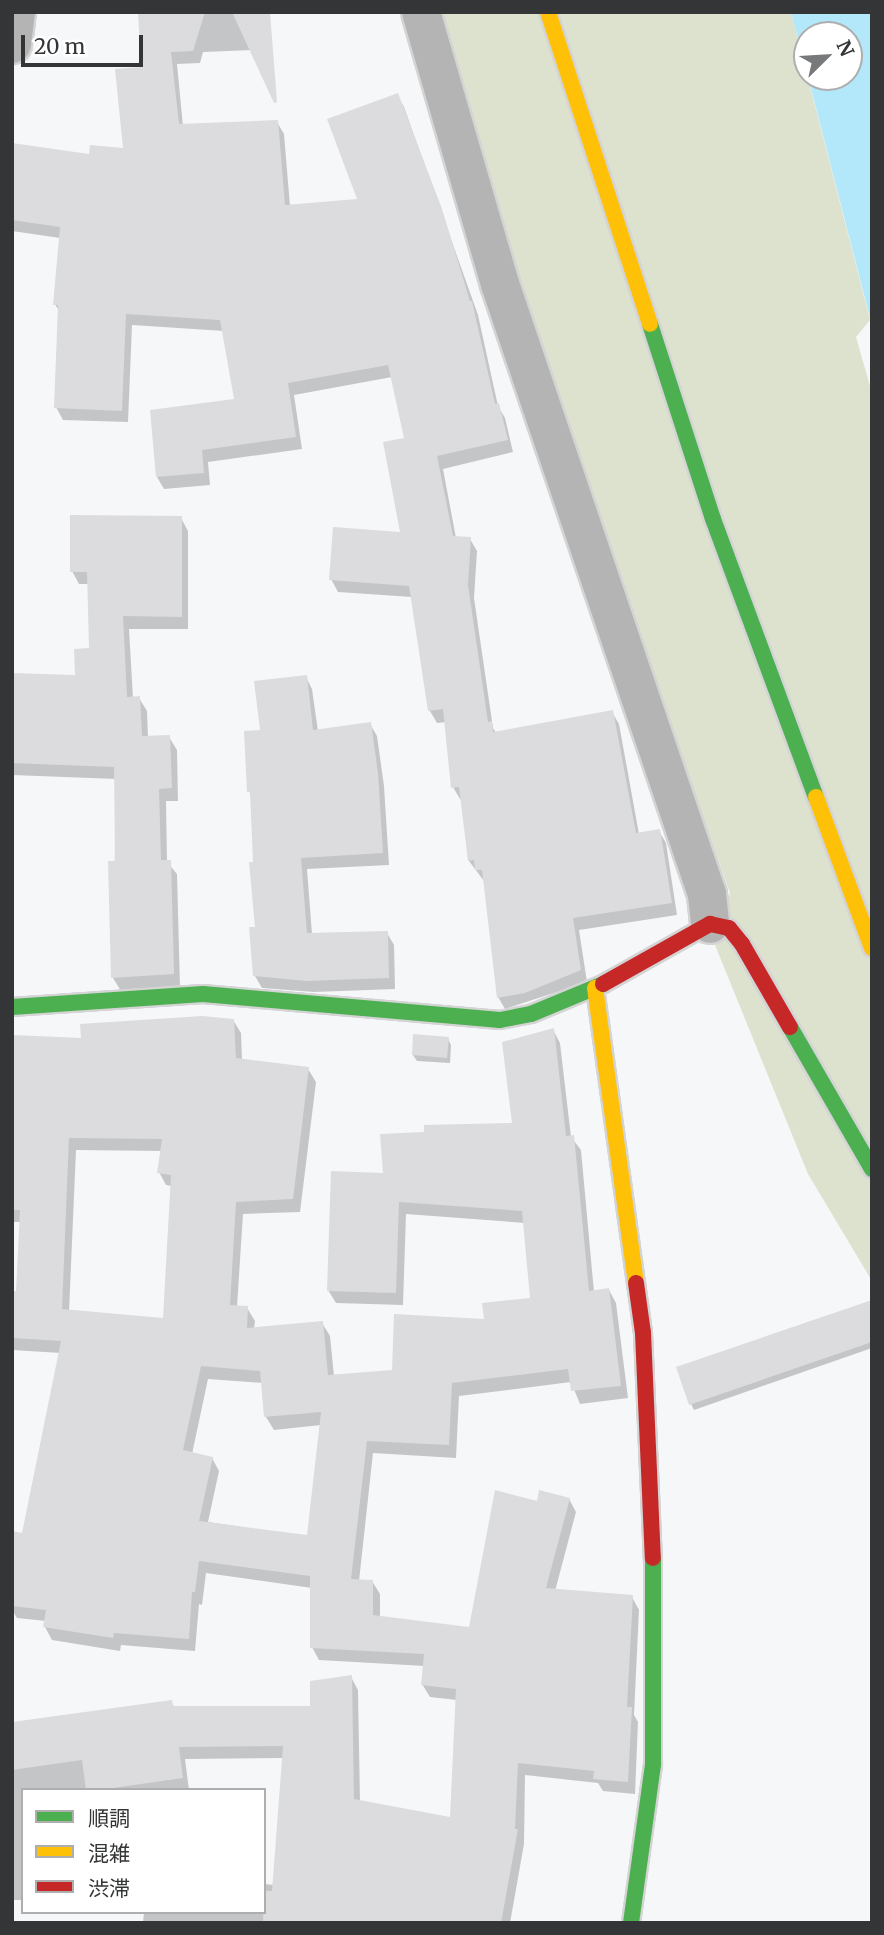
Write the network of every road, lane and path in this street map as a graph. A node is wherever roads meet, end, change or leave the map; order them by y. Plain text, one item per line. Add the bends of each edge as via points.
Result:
1 (16, 12) edge
2 (421, 12) edge
3 (548, 12) edge
4 (12, 44) edge
5 (710, 924) junction
6 (872, 948) edge
7 (595, 988) junction
8 (12, 1007) edge
9 (872, 1169) edge
10 (632, 1923) edge

1 - 4 street
2 - 5 street via 500,284 707,894
3 - 6 street via 713,519
5 - 7 street
5 - 9 street via 729,928 742,944
7 - 8 street via 531,1014 500,1020 204,994
7 - 10 street via 643,1333 655,1599 653,1764

